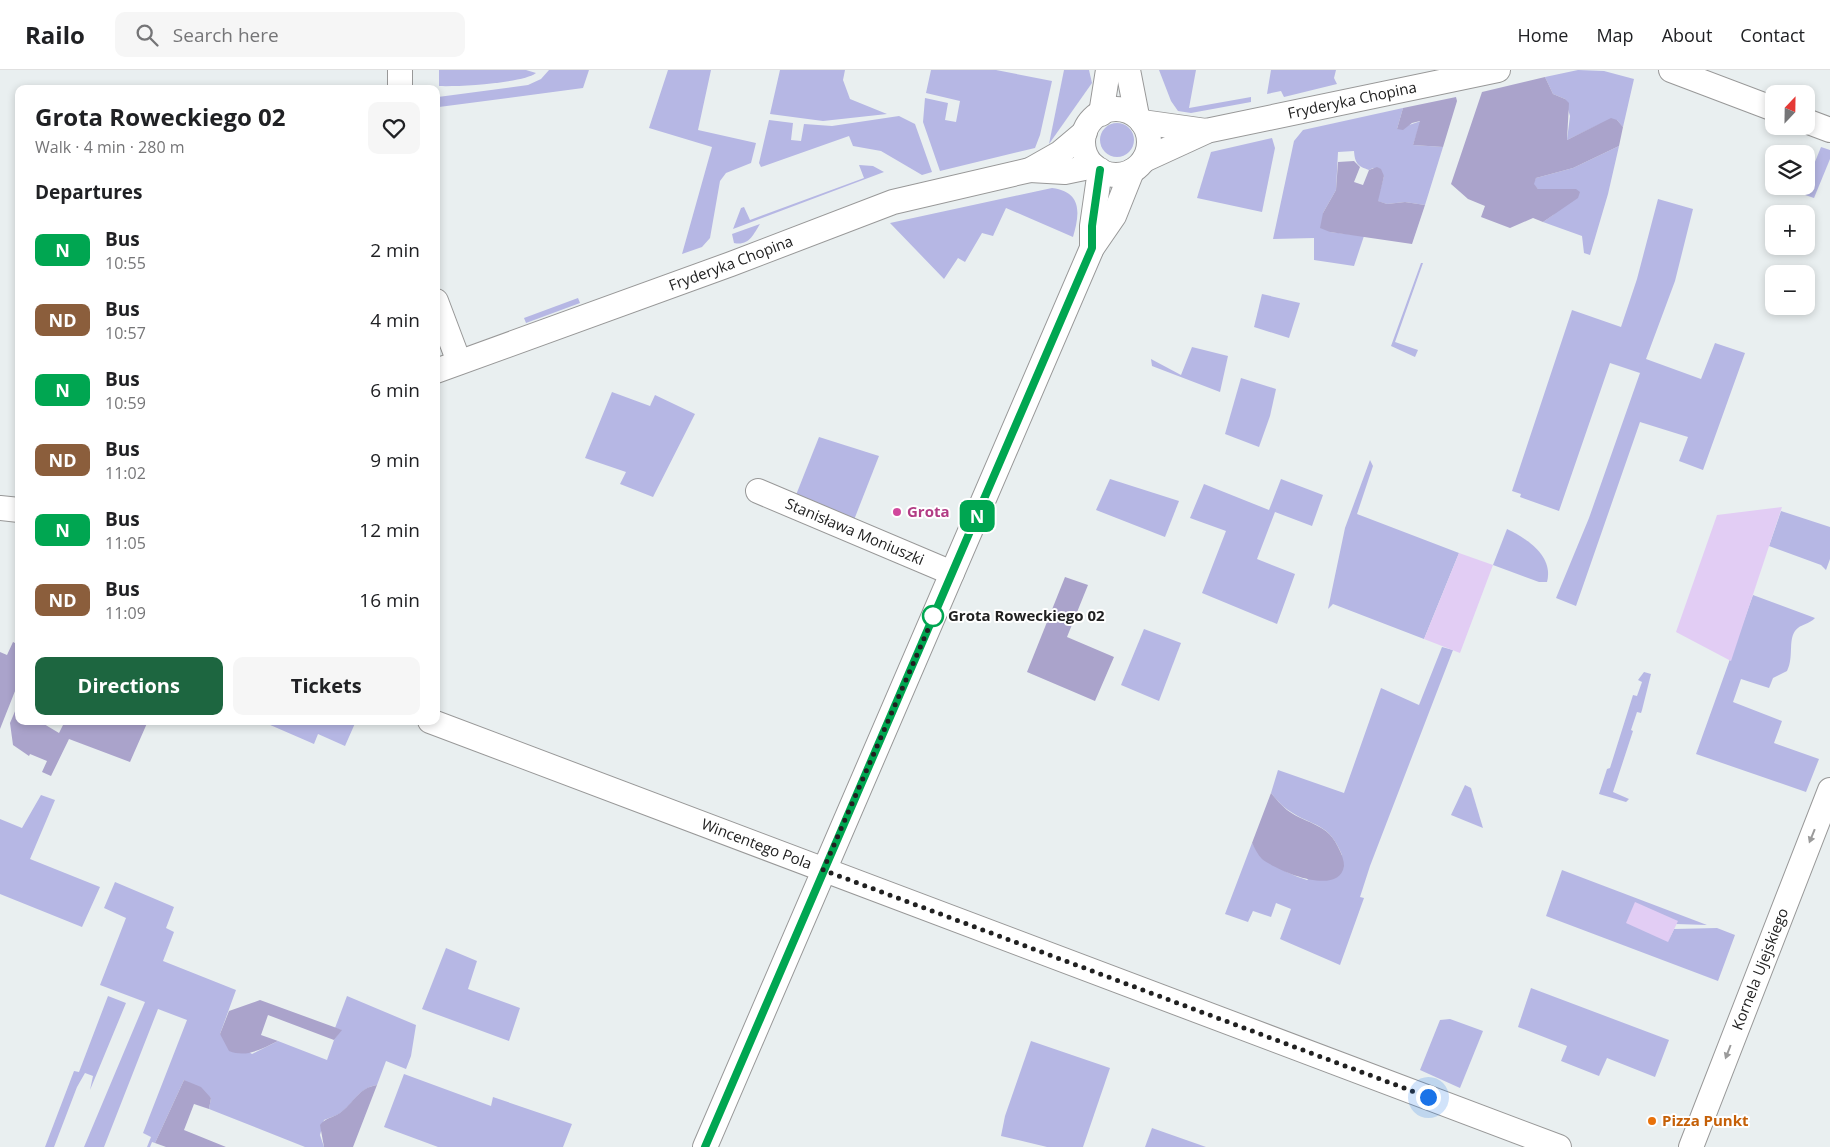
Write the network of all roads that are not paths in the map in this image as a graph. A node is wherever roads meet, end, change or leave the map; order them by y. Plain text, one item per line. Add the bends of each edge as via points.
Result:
1 (400, 70) edge
2 (1108, 70) edge
3 (1128, 70) edge
4 (1498, 70) edge
5 (1670, 70) edge
6 (400, 85) edge
7 (1765, 106) edge
8 (1102, 114) junction
9 (1140, 119) junction
10 (1815, 124) edge
11 (1830, 130) edge
12 (1206, 131) junction
13 (1085, 132) junction
14 (1138, 165) junction
15 (1097, 168) junction
16 (1030, 170) junction
17 (1092, 248) junction
18 (440, 312) edge
19 (459, 362) junction
20 (440, 369) edge
21 (758, 491) dead end
22 (952, 573) junction
23 (440, 725) edge
24 (1830, 790) edge
25 (823, 870) junction
26 (705, 1147) edge
27 (1559, 1147) edge
28 (1691, 1147) edge

1 - 6 street
2 - 8 street
3 - 9 street
4 - 12 street, Fryderyka Chopina
5 - 7 street
8 - 9 street via 1122,110
8 - 13 street via 1091,121
9 - 12 street
9 - 14 street via 1149,140
10 - 11 street
12 - 14 street
13 - 15 street via 1086,154
13 - 16 street via 1060,153
14 - 15 street via 1118,175
14 - 17 street via 1114,216
15 - 16 street via 1065,172
15 - 17 street
16 - 19 street, Fryderyka Chopina via 893,202
17 - 22 street
18 - 19 street
19 - 20 street, Fryderyka Chopina
21 - 22 street, Stanisława Moniuszki
22 - 25 street
23 - 25 street, Wincentego Pola
24 -> 28 street, Kornela Ujejskiego
25 - 26 street
25 - 27 street, Wincentego Pola

